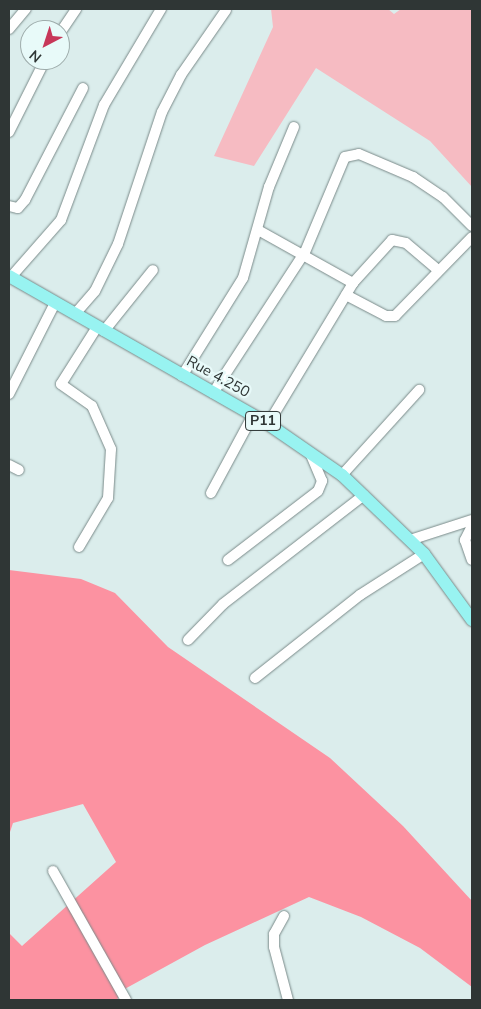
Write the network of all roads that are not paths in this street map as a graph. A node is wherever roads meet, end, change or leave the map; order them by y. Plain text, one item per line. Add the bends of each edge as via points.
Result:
1 (26, 9) edge
2 (76, 9) edge
3 (161, 9) edge
4 (226, 10) dead end
5 (69, 20) edge
6 (9, 29) edge
7 (40, 70) edge
8 (82, 88) dead end
9 (294, 127) dead end
10 (9, 132) edge
11 (9, 206) edge
12 (472, 226) edge
13 (258, 230) junction
14 (472, 237) edge
15 (305, 252) junction
16 (153, 270) dead end
17 (438, 270) junction
18 (10, 277) edge
19 (353, 283) junction
20 (346, 295) junction
21 (55, 303) junction
22 (75, 314) junction
23 (100, 329) junction
24 (182, 376) junction
25 (419, 390) dead end
26 (213, 393) junction
27 (9, 394) edge
28 (253, 416) junction
29 (268, 424) junction
30 (310, 452) junction
31 (9, 465) edge
32 (19, 470) dead end
33 (342, 475) junction
34 (211, 493) dead end
35 (364, 495) junction
36 (472, 520) edge
37 (472, 526) edge
38 (410, 540) junction
39 (79, 547) dead end
40 (424, 554) junction
41 (228, 560) dead end
42 (472, 560) edge
43 (472, 620) edge
44 (188, 640) dead end
45 (255, 678) dead end
46 (53, 871) dead end
47 (284, 916) dead end
48 (126, 1000) edge
49 (288, 1000) edge

1 - 6 street
2 - 5 street
3 - 18 street via 97,120 61,220
4 - 22 street via 181,75 162,112 118,244 96,290
7 - 10 street
8 - 11 street via 25,200 18,208
9 - 13 street via 269,187
12 - 15 street via 430,186 352,153 345,157
13 - 15 street
13 - 24 street via 244,278
14 - 17 street
15 - 19 street
15 - 26 street
16 - 23 street
17 - 19 street via 406,243 392,240
17 - 20 street via 390,317
18 - 21 main road, Rue 4.250 / P11
19 - 20 street
20 - 29 street
21 - 22 main road, Rue 4.250 / P11
21 - 27 street
22 - 23 main road, Rue 4.250 / P11
23 - 24 main road, Rue 4.250 / P11
23 - 39 street via 61,384 92,406 111,449 108,498
24 - 26 main road, Rue 4.250 / P11
25 - 33 street
26 - 28 main road, Rue 4.250 / P11
28 - 29 main road, Rue 4.250 / P11
28 - 34 street
29 - 30 main road, Rue 4.250 / P11
30 - 33 main road, Rue 4.250 / P11
30 - 41 street via 322,481 318,491
31 - 32 street
33 - 35 main road, Rue 4.250 / P11
35 - 38 main road, Rue 4.250 / P11
35 - 44 street via 223,604
36 - 38 street
37 - 42 street via 466,540
38 - 40 main road, Rue 4.250 / P11
40 - 43 main road, Rue 4.250 / P11
40 - 45 street via 360,595
46 - 48 street
47 - 49 street via 274,934 274,947

